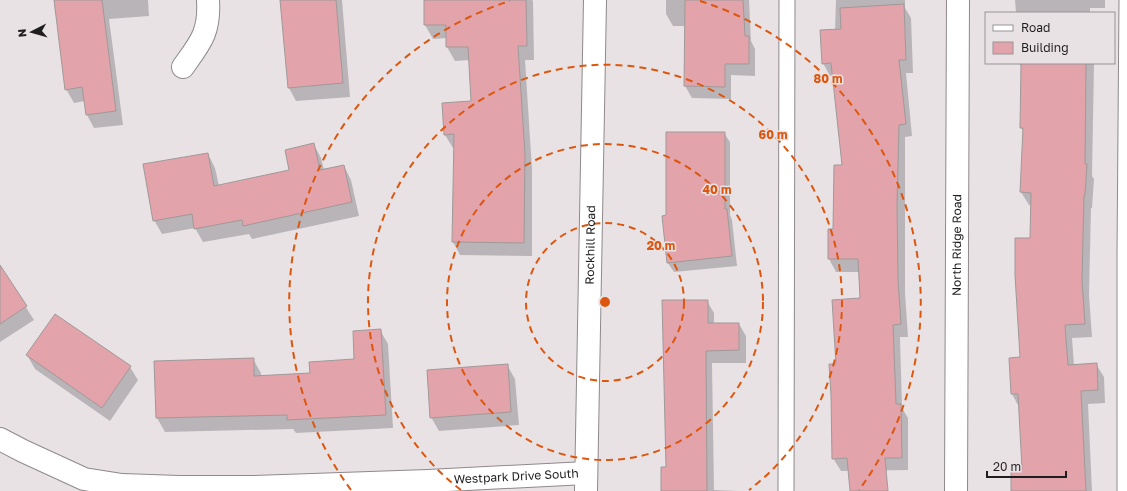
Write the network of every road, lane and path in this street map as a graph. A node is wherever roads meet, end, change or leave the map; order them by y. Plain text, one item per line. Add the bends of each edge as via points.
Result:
1 (208, 0) edge
2 (595, 0) edge
3 (787, 0) edge
4 (958, 0) edge
5 (1127, 0) edge
6 (183, 67) dead end
7 (0, 439) edge
8 (586, 482) edge
9 (83, 485) edge
10 (786, 491) edge
11 (956, 491) edge
12 (1125, 491) edge

1 - 6 street via 209,15 206,28 201,41
2 - 8 street, Rockhill Road
3 - 10 lane
4 - 11 street, North Ridge Road
5 - 12 lane
7 - 9 street, Westpark Drive South
8 - 9 street, Westpark Drive South via 428,481 246,487

